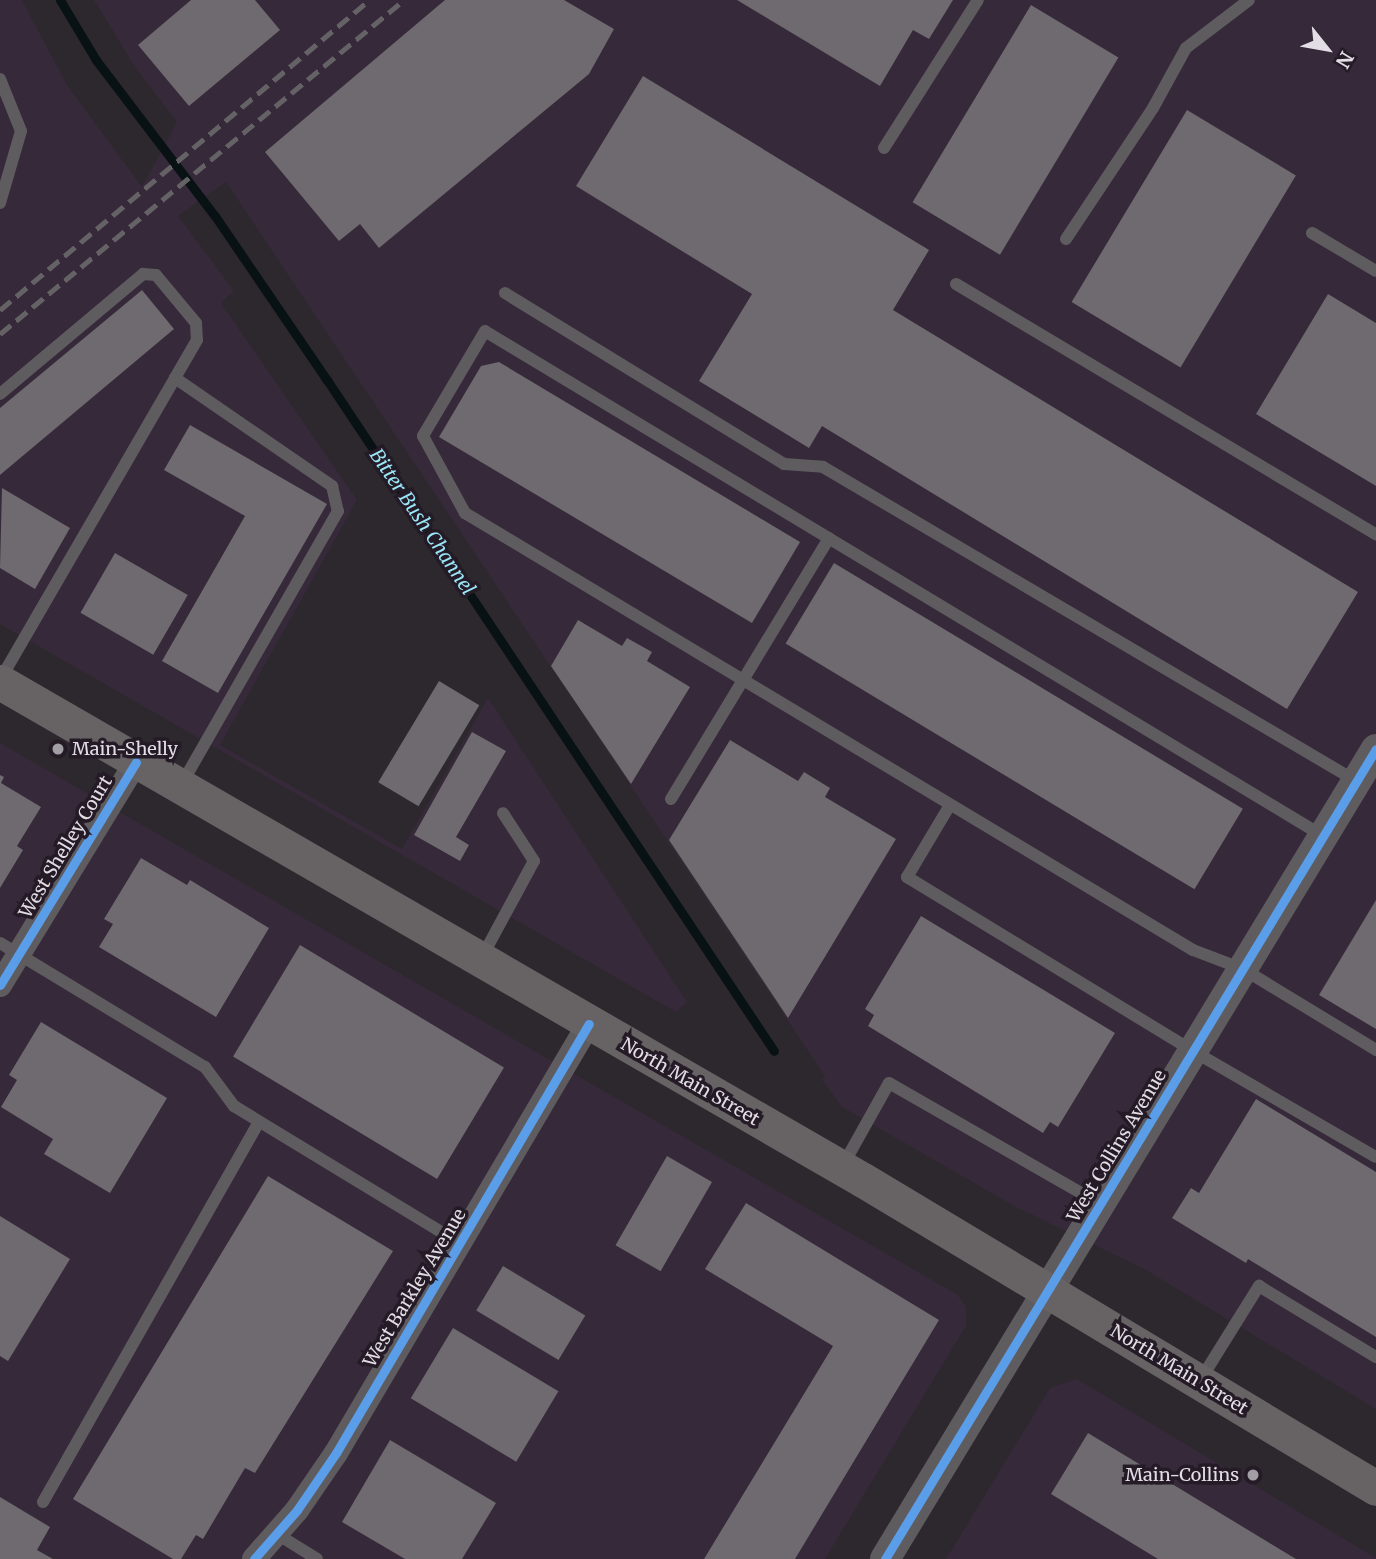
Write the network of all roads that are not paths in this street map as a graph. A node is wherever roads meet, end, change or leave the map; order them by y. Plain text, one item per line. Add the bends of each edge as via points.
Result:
1 (978, 0) edge
2 (1249, 0) edge
3 (0, 79) edge
4 (884, 148) dead end
5 (0, 203) edge
6 (1312, 233) dead end
7 (1066, 239) dead end
8 (1376, 271) edge
9 (956, 284) dead end
10 (505, 293) dead end
11 (175, 377) junction
12 (0, 394) edge
13 (1376, 534) edge
14 (829, 538) junction
15 (743, 680) junction
16 (0, 681) edge
17 (1376, 749) edge
18 (136, 762) junction
19 (1357, 781) junction
20 (180, 787) junction
21 (671, 799) dead end
22 (950, 805) junction
23 (503, 813) dead end
24 (1323, 836) junction
25 (10, 948) edge
26 (480, 961) junction
27 (1243, 969) junction
28 (0, 985) edge
29 (589, 1024) junction
30 (1376, 1050) edge
31 (1193, 1051) junction
32 (259, 1122) junction
33 (1376, 1157) edge
34 (842, 1168) junction
35 (1100, 1204) junction
36 (459, 1243) junction
37 (1048, 1290) junction
38 (1376, 1357) edge
39 (1199, 1382) junction
40 (1376, 1489) edge
41 (43, 1502) dead end
42 (277, 1534) junction
43 (254, 1559) edge
44 (317, 1559) edge
45 (885, 1559) edge

1 - 4 lane
2 - 7 lane via 1186,48 1153,108
3 - 5 lane via 21,131
6 - 8 lane
9 - 13 lane
10 - 19 lane via 784,464 823,467
11 - 12 lane via 197,340 196,323 156,275 143,274
11 - 16 lane
11 - 20 lane via 332,486 338,511
14 - 15 lane
14 - 15 lane via 485,331 423,436 465,513
14 - 24 lane
15 - 21 lane
15 - 22 lane
16 - 18 main road, North Main Street
17 - 19 street, West Collins Avenue
18 - 20 main road, North Main Street
18 - 25 street, West Shelley Court
19 - 24 street, West Collins Avenue
20 - 26 main road, North Main Street
22 - 27 lane via 1193,950
22 - 31 lane via 907,877
23 - 26 lane via 534,861
24 - 27 street, West Collins Avenue
25 - 28 street, West Shelley Court
25 - 32 lane via 205,1067 234,1106
26 - 29 main road, North Main Street
27 - 30 lane
27 - 31 street, West Collins Avenue
29 - 34 main road, North Main Street
29 - 36 street, West Barkley Avenue
31 - 33 lane
31 - 35 street, West Collins Avenue
32 - 36 lane
32 - 41 lane
34 - 35 lane via 890,1083
34 - 37 main road, North Main Street
35 - 37 street, West Collins Avenue
36 - 42 street, West Barkley Avenue via 336,1453
37 - 39 main road, North Main Street
37 - 45 street, West Collins Avenue
38 - 39 lane via 1259,1286
39 - 40 main road, North Main Street
42 - 43 street, West Barkley Avenue
42 - 44 lane

